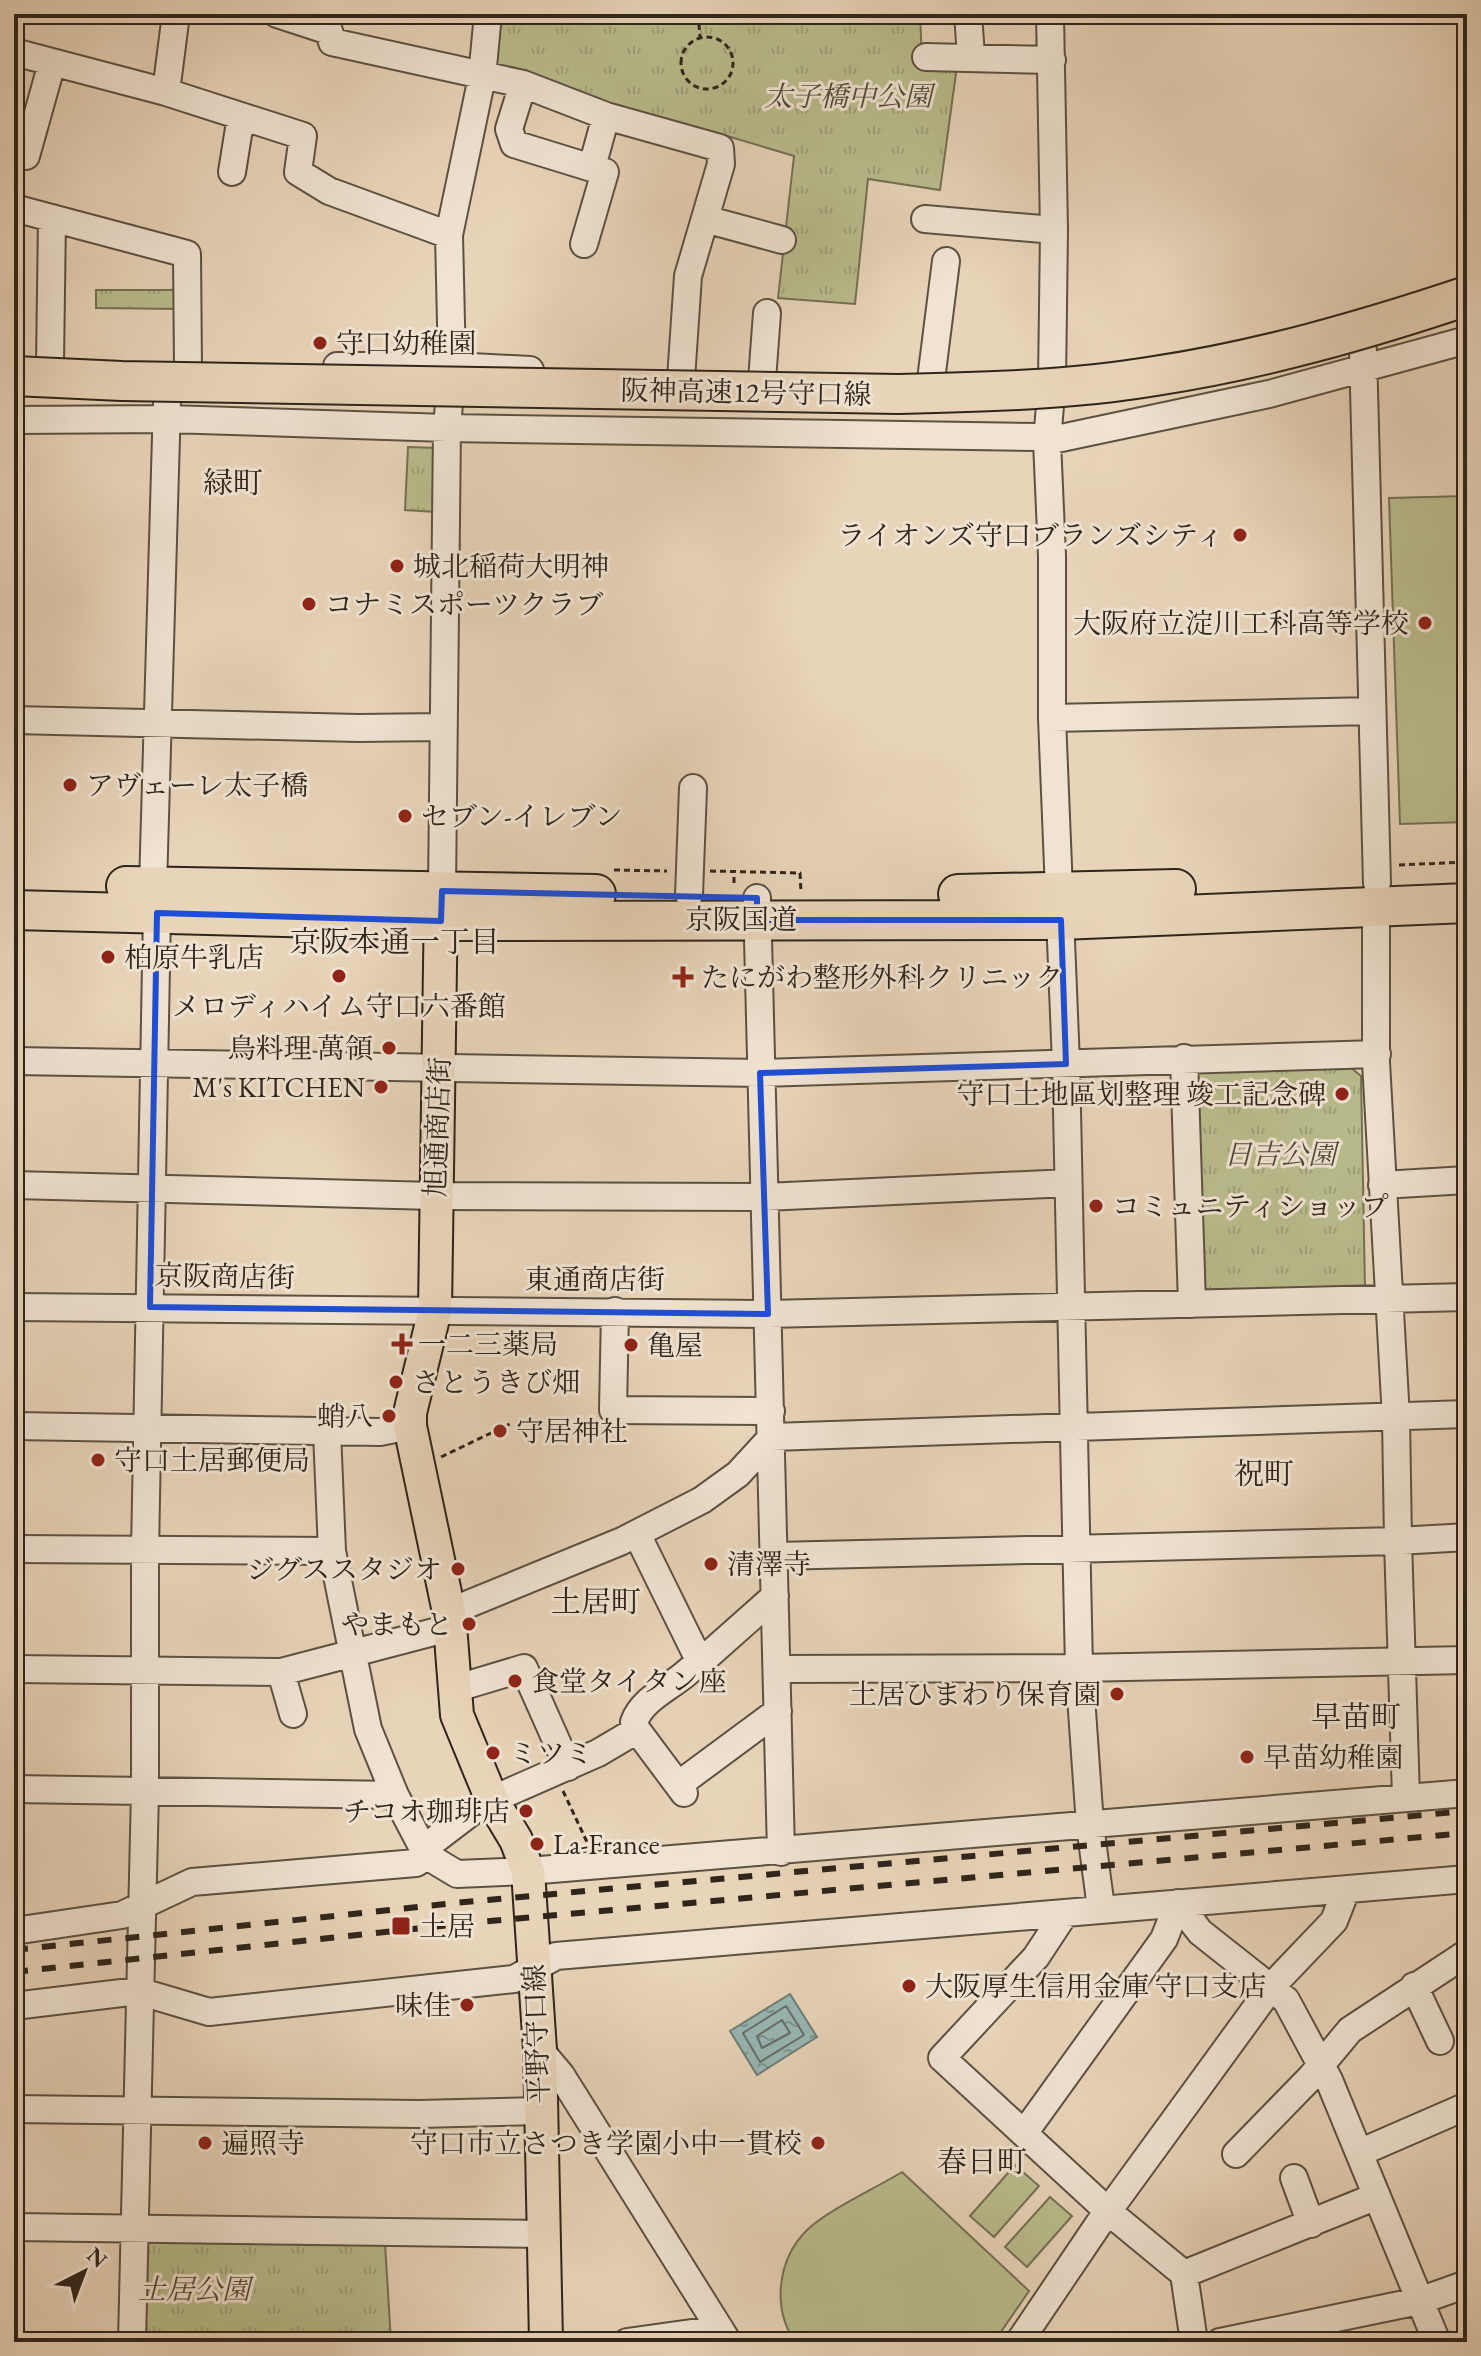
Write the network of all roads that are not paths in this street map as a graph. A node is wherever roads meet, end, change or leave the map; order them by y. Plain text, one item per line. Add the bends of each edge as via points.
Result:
1 (176, 14) edge
2 (277, 14) edge
3 (339, 14) edge
4 (488, 14) edge
5 (968, 14) edge
6 (1050, 14) edge
7 (336, 43) junction
8 (14, 52) edge
9 (971, 56) junction
10 (926, 57) dead end
11 (1052, 60) junction
12 (52, 63) junction
13 (482, 77) junction
14 (523, 84) junction
15 (166, 92) junction
16 (241, 116) junction
17 (606, 116) junction
18 (24, 141) edge
19 (592, 167) junction
20 (232, 172) dead end
21 (14, 208) edge
22 (52, 218) junction
23 (705, 219) junction
24 (925, 219) dead end
25 (1054, 230) junction
26 (449, 235) junction
27 (782, 240) dead end
28 (584, 244) dead end
29 (946, 261) dead end
30 (1467, 276) edge
31 (1467, 296) edge
32 (1363, 312) junction
33 (767, 313) dead end
34 (1467, 321) edge
35 (1467, 340) edge
36 (14, 362) edge
37 (50, 363) junction
38 (452, 366) junction
39 (177, 367) junction
40 (1363, 368) junction
41 (14, 376) edge
42 (681, 379) junction
43 (762, 380) junction
44 (931, 380) junction
45 (1052, 382) junction
46 (14, 400) edge
47 (168, 419) junction
48 (14, 420) edge
49 (447, 428) junction
50 (1047, 441) junction
51 (1372, 711) junction
52 (1052, 718) junction
53 (14, 720) edge
54 (159, 724) junction
55 (441, 727) junction
56 (693, 788) dead end
57 (1467, 880) edge
58 (14, 884) edge
59 (1376, 885) junction
60 (689, 895) junction
61 (155, 900) junction
62 (749, 900) junction
63 (1467, 903) edge
64 (1060, 906) junction
65 (14, 910) edge
66 (441, 919) junction
67 (1377, 1054) junction
68 (1184, 1058) junction
69 (14, 1061) edge
70 (154, 1063) junction
71 (1066, 1064) junction
72 (439, 1067) junction
73 (760, 1073) junction
74 (1467, 1180) edge
75 (1068, 1183) junction
76 (14, 1185) edge
77 (1382, 1185) junction
78 (151, 1189) junction
79 (434, 1196) junction
80 (765, 1197) junction
81 (1467, 1297) edge
82 (1389, 1298) junction
83 (1192, 1304) junction
84 (14, 1307) edge
85 (150, 1307) junction
86 (1072, 1308) junction
87 (435, 1310) junction
88 (615, 1311) junction
89 (761, 1313) junction
90 (771, 1411) junction
91 (1467, 1414) edge
92 (1396, 1418) junction
93 (14, 1426) edge
94 (410, 1426) junction
95 (148, 1428) junction
96 (1076, 1429) junction
97 (327, 1432) junction
98 (772, 1437) junction
99 (637, 1534) junction
100 (1467, 1537) edge
101 (1398, 1541) junction
102 (1076, 1548) junction
103 (14, 1549) edge
104 (332, 1551) junction
105 (145, 1552) junction
106 (775, 1556) junction
107 (775, 1596) junction
108 (449, 1620) junction
109 (353, 1650) junction
110 (699, 1660) junction
111 (1467, 1660) edge
112 (1402, 1662) junction
113 (1079, 1668) junction
114 (14, 1669) edge
115 (777, 1669) junction
116 (144, 1671) junction
117 (281, 1672) junction
118 (454, 1689) junction
119 (778, 1711) junction
120 (293, 1714) dead end
121 (637, 1730) junction
122 (561, 1770) junction
123 (14, 1789) edge
124 (145, 1791) junction
125 (1467, 1793) edge
126 (395, 1795) junction
127 (1406, 1797) junction
128 (492, 1800) junction
129 (1090, 1825) junction
130 (781, 1852) junction
131 (425, 1853) junction
132 (528, 1871) junction
133 (1467, 1880) edge
134 (1346, 1890) junction
135 (1178, 1903) junction
136 (141, 1907) junction
137 (1101, 1908) junction
138 (1065, 1913) junction
139 (14, 1931) edge
140 (1467, 1953) edge
141 (535, 1967) junction
142 (1272, 1986) junction
143 (1414, 1986) junction
144 (138, 1991) junction
145 (14, 2006) edge
146 (1440, 2041) dead end
147 (540, 2050) junction
148 (1321, 2065) junction
149 (14, 2109) edge
150 (137, 2110) junction
151 (1466, 2110) edge
152 (539, 2111) junction
153 (1025, 2132) junction
154 (1359, 2153) junction
155 (1236, 2154) dead end
156 (1294, 2178) dead end
157 (1377, 2196) junction
158 (1110, 2213) junction
159 (1311, 2224) junction
160 (14, 2227) edge
161 (134, 2228) junction
162 (544, 2234) junction
163 (1184, 2274) junction
164 (1467, 2284) edge
165 (1419, 2301) junction
166 (1304, 2332) edge
167 (724, 2335) edge
168 (132, 2342) edge
169 (546, 2342) edge
170 (627, 2342) edge
171 (1019, 2342) edge
172 (1194, 2342) edge
173 (1220, 2342) edge
174 (1437, 2342) edge

1 - 15 street
2 - 7 street via 329,31
3 - 7 street
4 - 13 street
5 - 9 street
6 - 11 street
7 - 13 street
8 - 12 street
9 - 10 street
9 - 11 street
11 - 25 street
12 - 15 street
12 - 18 street
13 - 14 street
13 - 26 street
14 - 17 street
14 - 19 street via 509,129 514,144
15 - 16 street
16 - 20 street
16 - 26 street via 303,136 298,172 329,191
17 - 19 street
17 - 23 street via 720,148 721,164
19 - 28 street via 605,172
21 - 22 street
22 - 37 street
22 - 39 street via 187,254
23 - 27 street
23 - 42 street via 688,276
24 - 25 street
25 - 45 street
26 - 38 street
29 - 44 street
30 - 32 street
31 - 41 highway, 阪神高速12号守口線, bridge via 1238,361 1120,381 997,392 295,385
32 - 40 street
32 - 45 street via 1129,371
33 - 43 street
34 - 46 highway, 阪神高速12号守口線 via 1347,359 1225,389 1118,406 1000,416 485,412
35 - 40 street
36 - 37 street
37 - 39 street
38 - 39 street
38 - 42 street
38 - 49 street
39 - 47 street
40 - 50 street via 1269,394
40 - 51 street
42 - 43 street
43 - 44 street
44 - 45 street
45 - 50 street
47 - 48 street
47 - 49 street
47 - 54 street
49 - 50 street
49 - 55 street
50 - 52 street
51 - 52 street
51 - 59 street
52 - 64 street
53 - 54 street
54 - 55 street
54 - 61 street
55 - 66 street
56 - 60 street
57 - 59 highway, 京阪国道
58 - 61 highway, 京阪国道
59 - 63 highway, 京阪国道
59 - 64 highway, 京阪国道
59 - 67 street
60 - 62 highway, 京阪国道
60 - 66 highway, 京阪国道
61 - 65 highway, 京阪国道
61 - 66 highway, 京阪国道
61 - 70 street
62 - 64 highway, 京阪国道
62 - 66 highway, 京阪国道
62 - 73 street
64 - 71 street
66 - 72 main road, 旭通商店街
67 - 68 street
67 - 77 street
68 - 71 street
68 - 83 street
69 - 70 street
70 - 72 street
70 - 78 street
71 - 73 street
71 - 75 street
72 - 73 street
72 - 79 main road, 旭通商店街
73 - 80 street
74 - 77 street
75 - 80 street
75 - 86 street
76 - 78 street
77 - 82 street
78 - 79 street
78 - 85 street
79 - 80 street
79 - 87 main road, 旭通商店街
80 - 89 street
81 - 82 street, 東通商店街
82 - 83 street, 東通商店街
82 - 92 street
83 - 86 street, 東通商店街
84 - 85 street, 京阪商店街
85 - 87 street, 京阪商店街
85 - 95 street
86 - 89 street, 東通商店街
86 - 96 street
87 - 88 street, 東通商店街
87 - 94 main road, 旭通商店街
88 - 89 street, 東通商店街
88 - 90 street via 613,1410
89 - 90 street
90 - 98 street
91 - 92 street
92 - 96 street
92 - 101 street
93 - 95 street
94 - 97 street
94 - 108 main road, 平野守口線
95 - 97 street
95 - 105 street
96 - 98 street
96 - 102 street
97 - 104 street
98 - 99 street via 738,1474 702,1500
98 - 106 street
99 - 108 street
99 - 110 street
100 - 101 street
101 - 102 street
101 - 112 street
102 - 106 street
102 - 113 street
103 - 105 street
104 - 105 street
104 - 109 street
105 - 116 street
106 - 107 street
107 - 110 street
107 - 115 street
108 - 109 street
108 - 118 main road, 平野守口線
109 - 117 street
109 - 126 street via 368,1729
110 - 121 street via 691,1672 642,1708 634,1722
111 - 112 street
112 - 113 street
112 - 127 street
113 - 115 street
113 - 129 street
114 - 116 street
115 - 119 street
116 - 117 street
116 - 124 street
117 - 120 street
118 - 122 street via 524,1668
118 - 128 main road, 平野守口線 via 457,1715
119 - 121 street via 681,1789
119 - 130 street
121 - 122 street
122 - 128 street
123 - 124 street
124 - 126 street
124 - 136 street
125 - 127 street
126 - 131 street
127 - 129 street
128 - 131 street
128 - 132 main road, 平野守口線
129 - 130 street
129 - 137 street
130 - 132 street
131 - 132 street via 457,1874
131 - 136 street via 416,1863 192,1882
132 - 141 main road, 平野守口線
133 - 134 street
134 - 135 street
134 - 142 street via 1334,1921
135 - 137 street
135 - 142 street via 1200,1932
135 - 153 street via 1164,1939
136 - 139 street via 122,1915
136 - 144 street
137 - 138 street
138 - 141 street via 556,1956
138 - 153 street via 1036,1957 942,2058
140 - 143 street
141 - 144 street via 514,1979 209,2012
141 - 147 main road, 平野守口線
142 - 148 street via 1286,2000
142 - 158 street
143 - 146 street
143 - 148 street via 1350,2030
144 - 145 street
144 - 150 street
147 - 152 main road, 平野守口線
147 - 167 street via 561,2075
148 - 154 street
148 - 155 street
149 - 150 street
150 - 152 street
150 - 161 street
151 - 154 street
152 - 162 main road, 平野守口線
153 - 158 street
154 - 157 street
156 - 159 street
157 - 159 street
157 - 165 street
158 - 163 street
158 - 171 street
159 - 163 street
160 - 161 street
161 - 162 street
161 - 168 street
162 - 169 main road, 平野守口線
163 - 172 street
164 - 165 street
165 - 166 street
165 - 174 street
166 - 173 street
167 - 170 street

